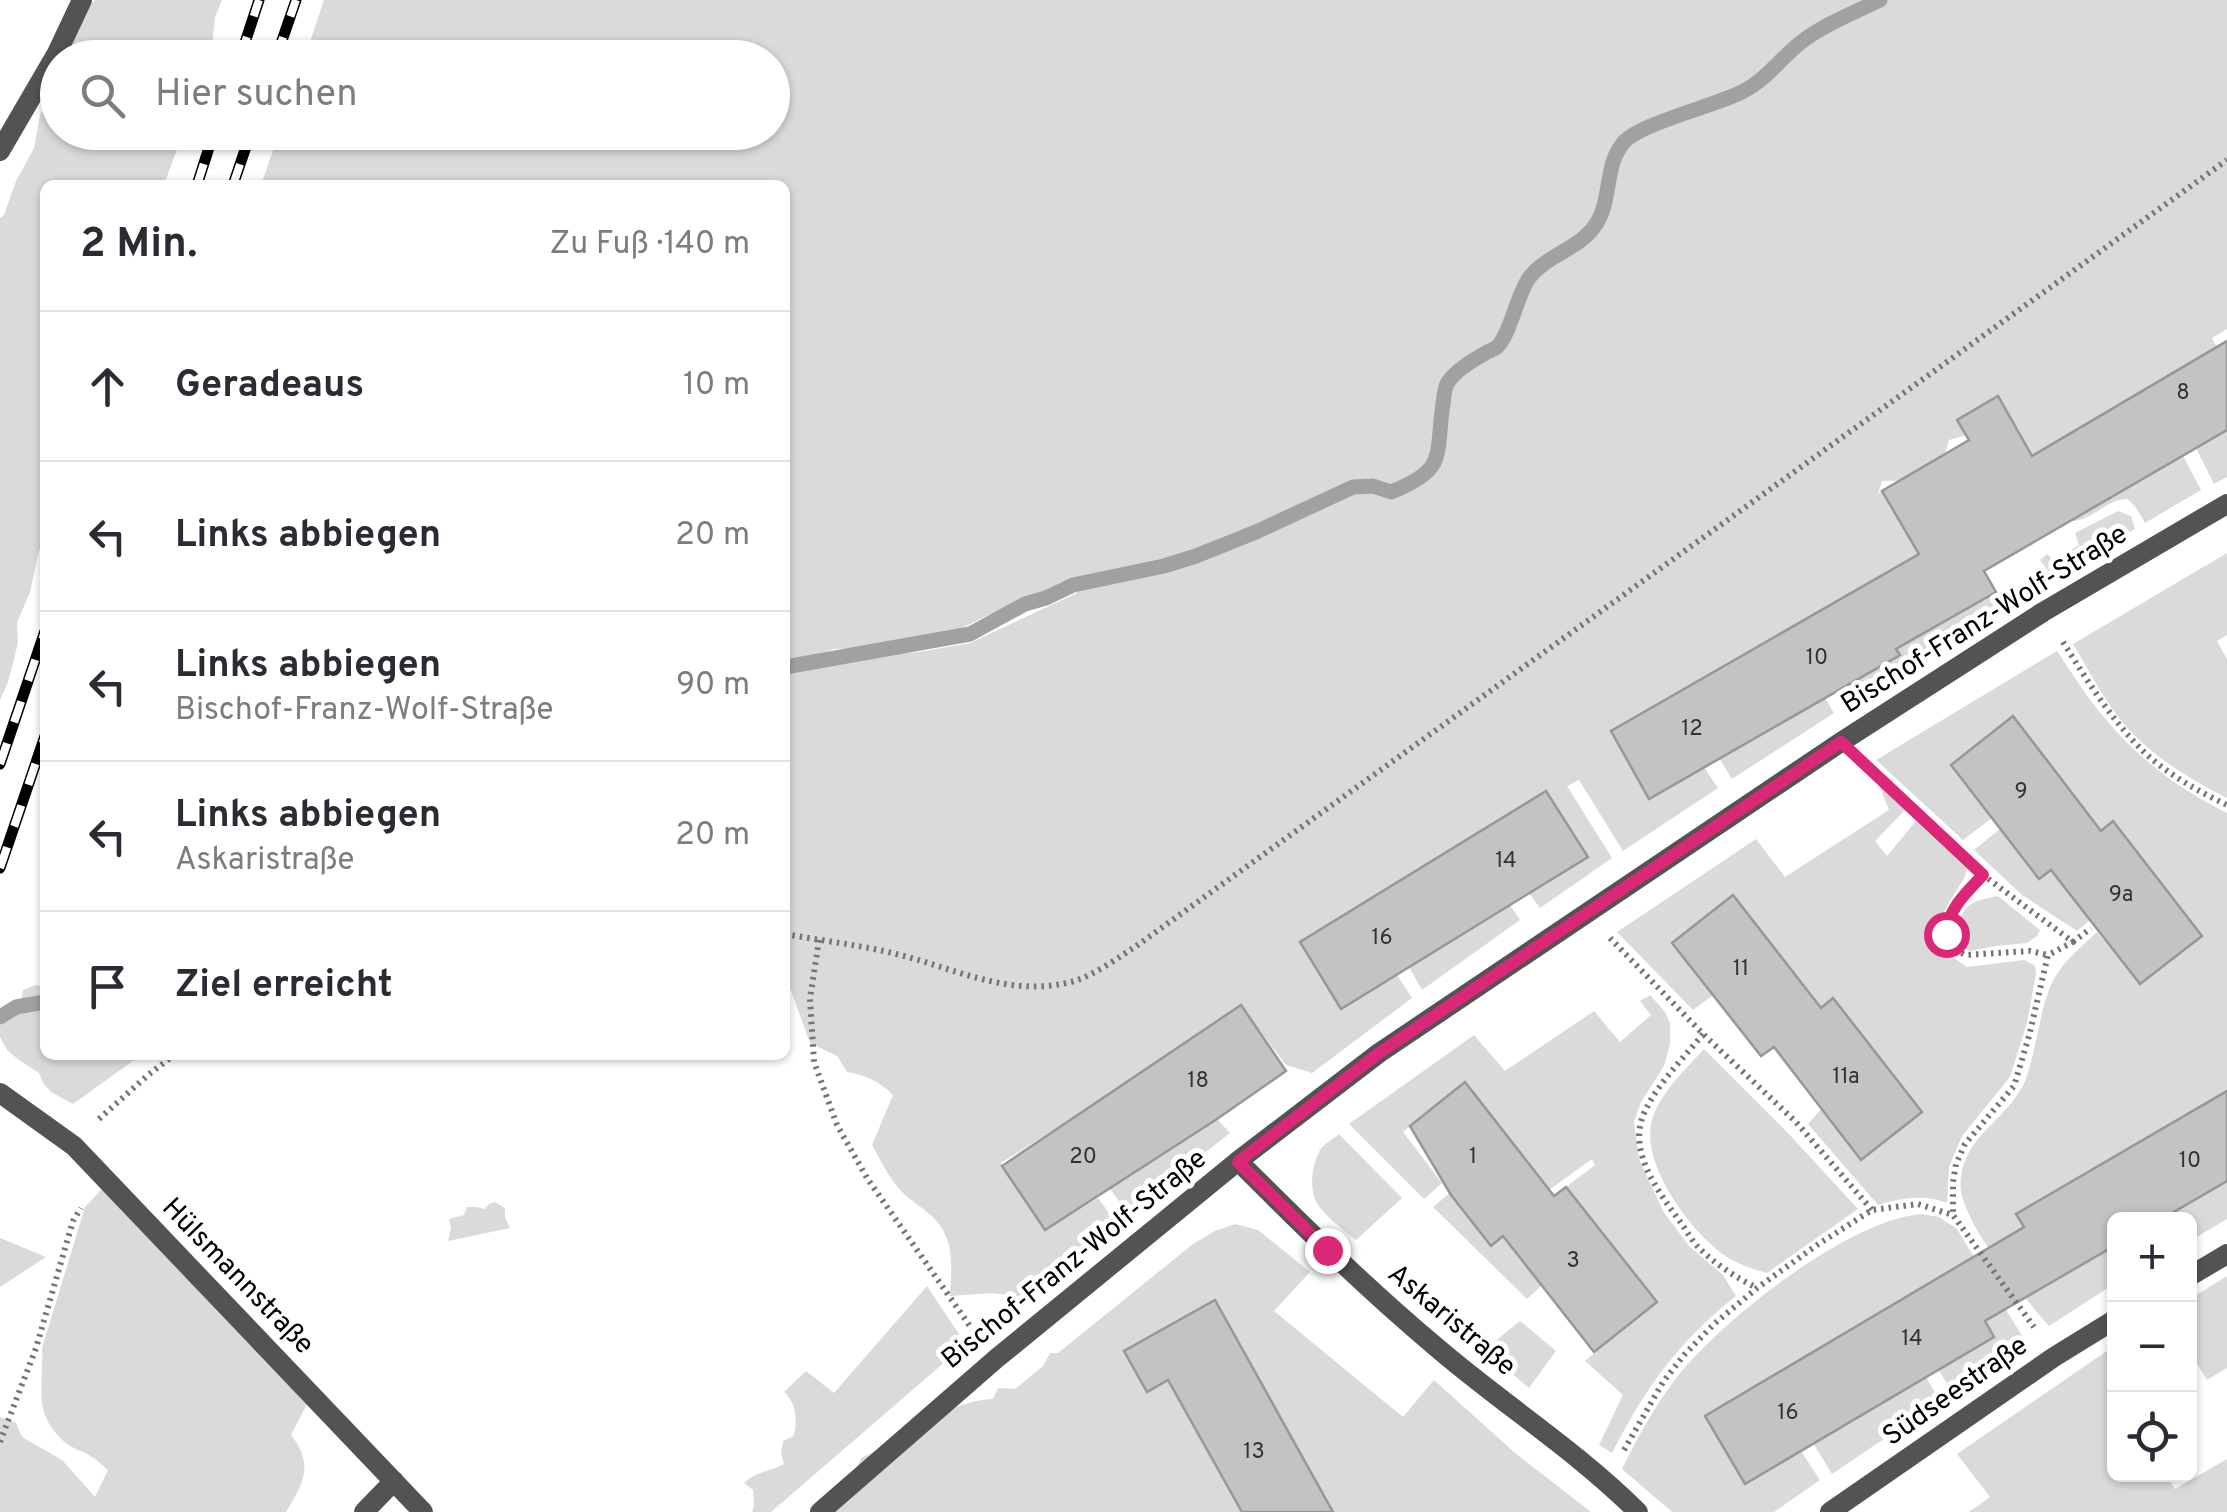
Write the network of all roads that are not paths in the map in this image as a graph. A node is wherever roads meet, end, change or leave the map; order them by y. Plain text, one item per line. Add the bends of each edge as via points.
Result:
1 (82, 0) edge
2 (63, 40) edge
3 (40, 82) edge
4 (0, 151) edge
5 (2227, 504) edge
6 (0, 1093) edge
7 (1238, 1162) junction
8 (2227, 1254) edge
9 (2197, 1272) edge
10 (2107, 1324) edge
11 (394, 1481) junction
12 (364, 1512) edge
13 (423, 1512) edge
14 (820, 1512) edge
15 (1638, 1512) edge
16 (1830, 1512) edge

1 - 2 street
3 - 4 street
5 - 7 street, Bischof-Franz-Wolf-Straße via 1841,742 1379,1053
6 - 11 street, Hülsmannstraße via 74,1146
7 - 14 street, Bischof-Franz-Wolf-Straße
7 - 15 street, Askaristraße via 1434,1346
8 - 9 street
10 - 16 street, Südseestraße
11 - 12 street
11 - 13 street, Hülsmannstraße

